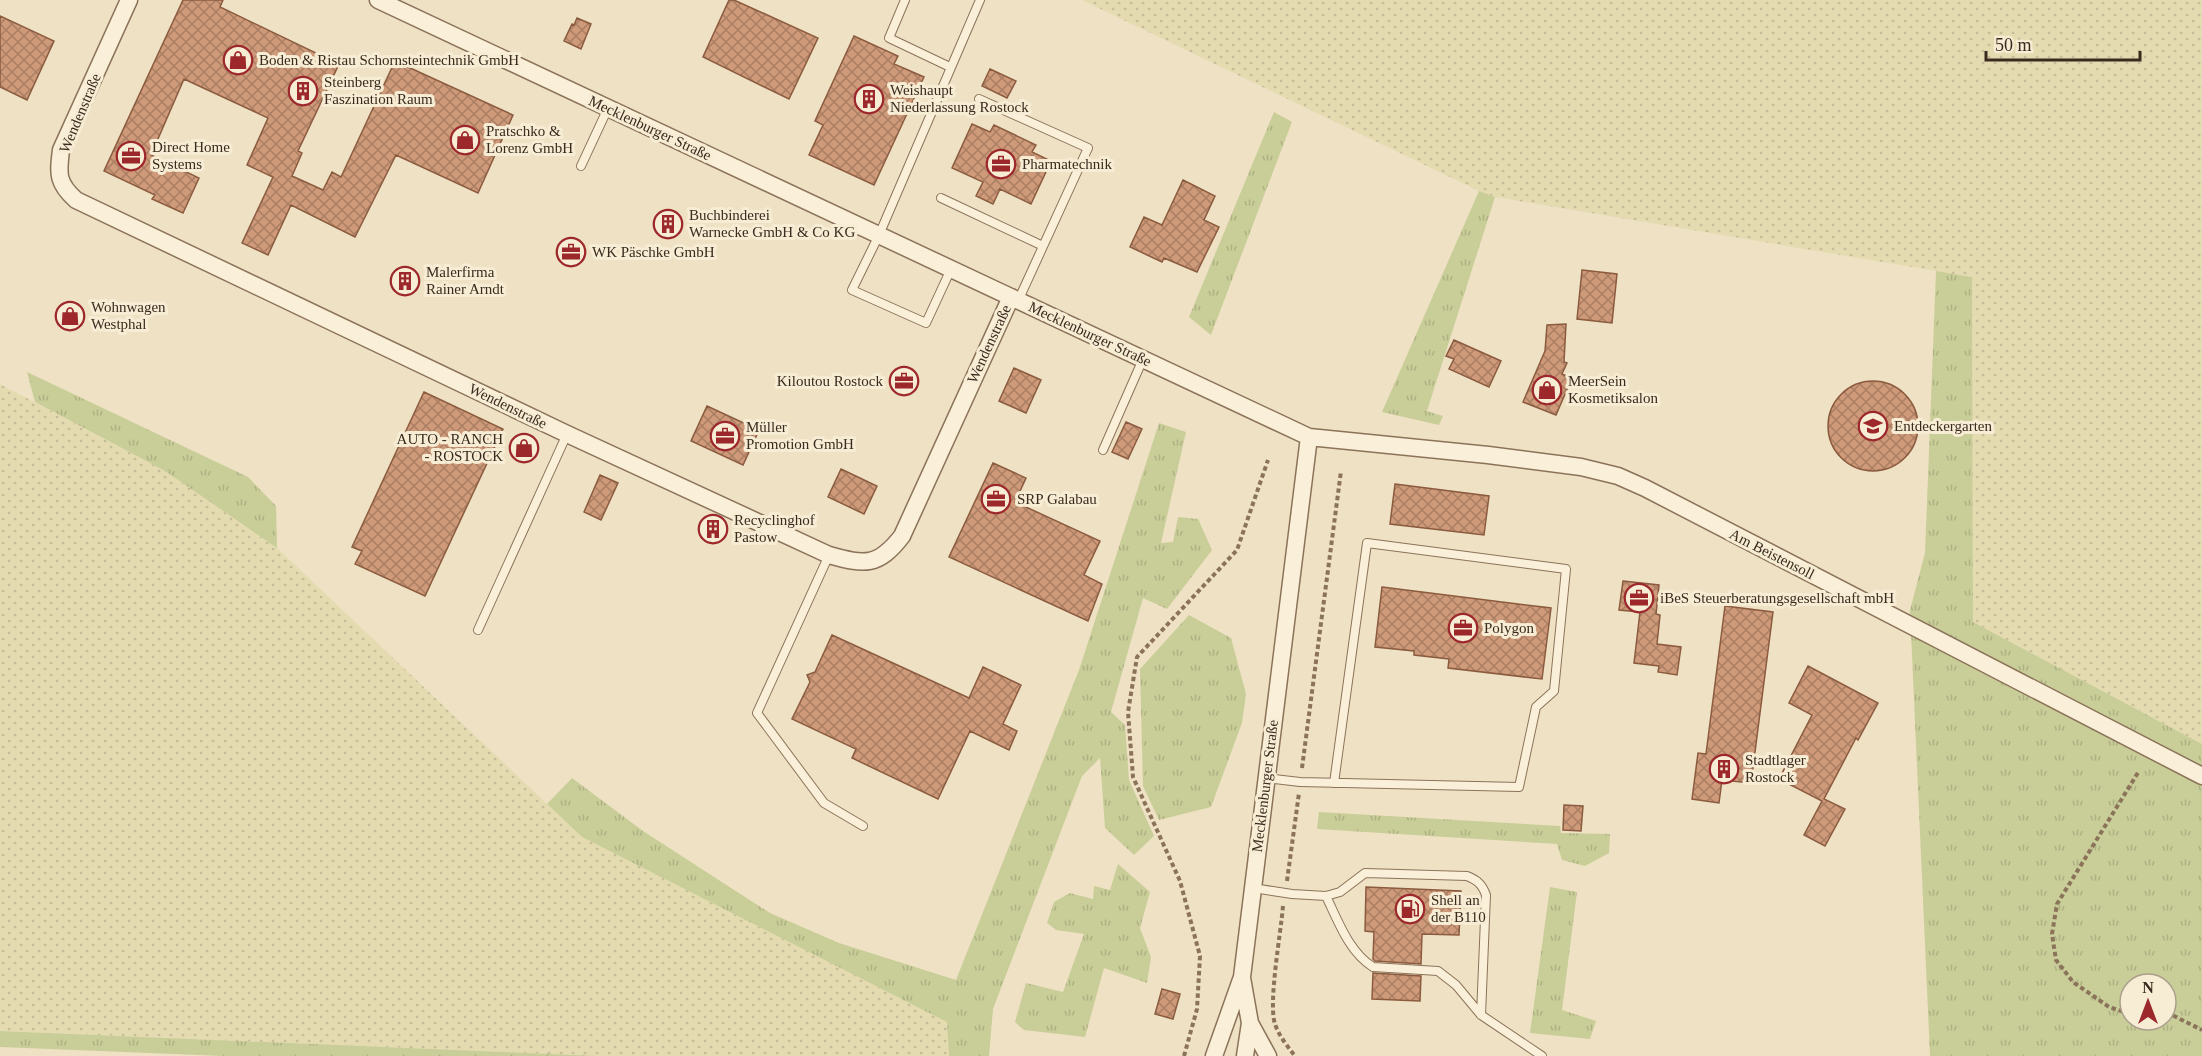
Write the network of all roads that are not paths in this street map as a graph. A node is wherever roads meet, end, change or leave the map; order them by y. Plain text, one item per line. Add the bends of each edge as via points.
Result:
1 (129, 0) edge
2 (378, 0) edge
3 (905, 0) edge
4 (980, 0) edge
5 (950, 67) junction
6 (979, 99) dead end
7 (608, 108) junction
8 (581, 166) dead end
9 (940, 198) dead end
10 (879, 235) junction
11 (1043, 246) junction
12 (951, 269) junction
13 (1015, 299) junction
14 (1143, 359) junction
15 (567, 434) junction
16 (1309, 437) junction
17 (1103, 450) dead end
18 (830, 555) junction
19 (478, 630) dead end
20 (2202, 776) edge
21 (1266, 778) junction
22 (1334, 783) junction
23 (863, 826) dead end
24 (1253, 888) junction
25 (1326, 896) junction
26 (1242, 977) junction
27 (1481, 1015) junction
28 (1250, 1023) junction
29 (1214, 1056) edge
30 (1245, 1056) edge
31 (1268, 1056) edge
32 (1542, 1056) edge

1 - 15 street, Wendenstraße via 61,150 59,170 63,189 76,200
2 - 7 street, Mecklenburger Straße
3 - 5 lane via 889,38
4 - 5 lane
5 - 10 lane
6 - 11 lane via 1088,148
7 - 8 lane
7 - 10 street, Mecklenburger Straße
9 - 11 lane
10 - 12 street, Mecklenburger Straße
10 - 12 lane via 852,290 926,322
11 - 13 lane
12 - 13 street, Mecklenburger Straße
13 - 14 street, Mecklenburger Straße
13 - 18 street, Wendenstraße via 902,536 889,552 873,560 854,562
14 - 16 street, Mecklenburger Straße
14 - 17 lane
15 - 18 street, Wendenstraße
15 - 19 lane
16 - 20 street, Am Beistensoll via 1546,462 1618,476
16 - 21 street, Mecklenburger Straße
18 - 23 lane via 757,713 824,803
21 - 22 lane
21 - 24 street, Mecklenburger Straße
22 - 22 lane via 1366,543 1566,569 1554,691 1536,706 1519,787
24 - 25 lane
24 - 26 street, Mecklenburger Straße
25 - 27 lane via 1349,942 1366,963 1373,967 1438,971 1456,985
25 - 27 lane via 1340,892 1365,873 1467,876 1477,880 1486,895
26 - 28 street, Mecklenburger Straße
26 - 29 street, Mecklenburger Straße
27 - 32 lane
28 - 30 street, Mecklenburger Straße
28 - 31 street

